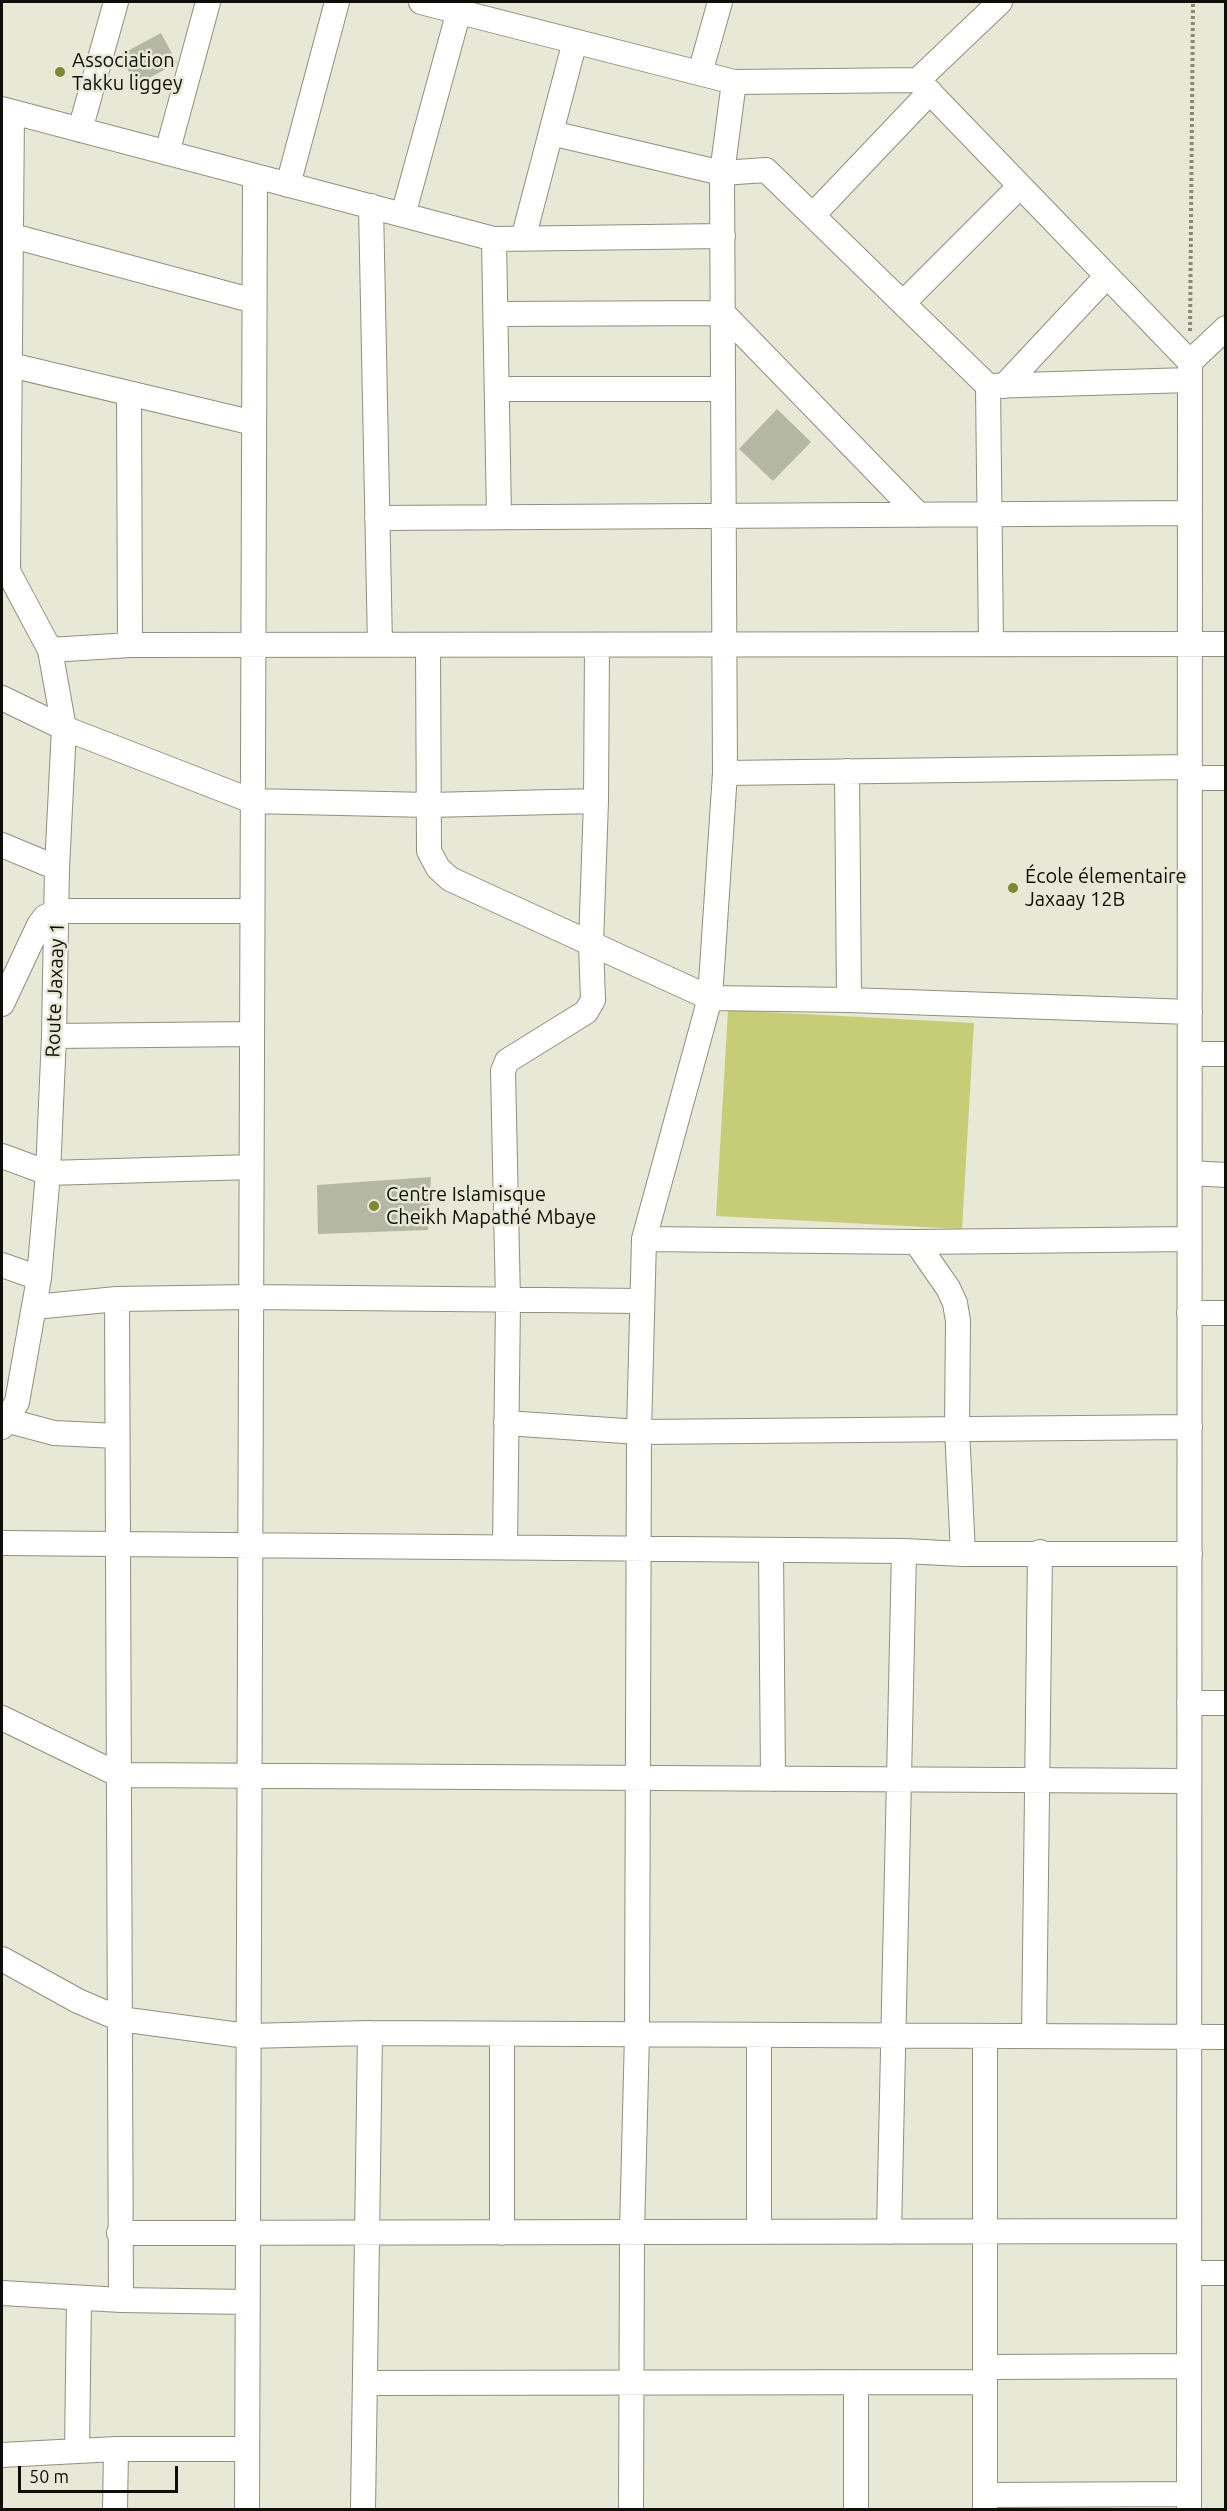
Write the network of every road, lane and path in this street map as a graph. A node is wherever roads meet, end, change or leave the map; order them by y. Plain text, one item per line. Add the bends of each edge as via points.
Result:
1 (116, 2) edge
2 (208, 2) edge
3 (337, 2) edge
4 (422, 2) edge
5 (720, 2) edge
6 (1000, 2) edge
7 (1193, 2) edge
8 (459, 11) junction
9 (575, 41) junction
10 (699, 73) junction
11 (734, 82) junction
12 (924, 86) junction
13 (7, 110) edge
14 (80, 130) junction
15 (551, 133) junction
16 (167, 153) junction
17 (722, 173) junction
18 (255, 176) junction
19 (288, 185) junction
20 (1020, 186) junction
21 (371, 206) junction
22 (403, 215) junction
23 (813, 216) junction
24 (6, 234) edge
25 (723, 236) junction
26 (523, 238) junction
27 (494, 239) junction
28 (1107, 276) junction
29 (254, 302) junction
30 (903, 303) junction
31 (723, 313) junction
32 (496, 314) junction
33 (1226, 328) edge
34 (5, 364) edge
35 (1190, 371) junction
36 (996, 386) junction
37 (497, 389) junction
38 (723, 389) junction
39 (129, 394) junction
40 (254, 423) junction
41 (1190, 513) junction
42 (920, 514) junction
43 (990, 514) junction
44 (724, 516) junction
45 (500, 517) junction
46 (377, 518) junction
47 (5, 565) edge
48 (991, 644) junction
49 (1190, 644) junction
50 (1226, 644) edge
51 (130, 645) junction
52 (253, 645) junction
53 (380, 645) junction
54 (428, 645) junction
55 (597, 645) junction
56 (724, 645) junction
57 (51, 650) junction
58 (2, 698) edge
59 (64, 728) junction
60 (847, 771) junction
61 (724, 773) junction
62 (1190, 773) junction
63 (1226, 778) edge
64 (252, 801) junction
65 (596, 801) junction
66 (429, 805) junction
67 (2, 845) edge
68 (57, 868) junction
69 (58, 910) junction
70 (252, 911) junction
71 (591, 944) junction
72 (3, 997) edge
73 (710, 998) junction
74 (849, 1000) junction
75 (1190, 1012) junction
76 (251, 1034) junction
77 (54, 1035) junction
78 (1190, 1054) junction
79 (1226, 1054) edge
80 (2, 1156) edge
81 (251, 1167) junction
82 (48, 1173) junction
83 (1190, 1173) junction
84 (1226, 1175) edge
85 (644, 1239) junction
86 (1189, 1239) junction
87 (916, 1242) junction
88 (2, 1265) edge
89 (39, 1278) junction
90 (250, 1297) junction
91 (117, 1299) junction
92 (508, 1300) junction
93 (642, 1301) junction
94 (34, 1307) junction
95 (1189, 1313) junction
96 (1226, 1313) edge
97 (3, 1422) edge
98 (506, 1423) junction
99 (1190, 1426) junction
100 (957, 1428) junction
101 (639, 1432) junction
102 (117, 1436) junction
103 (2, 1543) edge
104 (118, 1544) junction
105 (249, 1545) junction
106 (505, 1547) junction
107 (639, 1548) junction
108 (771, 1550) junction
109 (904, 1551) junction
110 (1040, 1552) junction
111 (963, 1554) junction
112 (1190, 1554) junction
113 (1189, 1703) junction
114 (1226, 1703) edge
115 (2, 1718) edge
116 (119, 1775) junction
117 (248, 1776) junction
118 (638, 1778) junction
119 (773, 1779) junction
120 (899, 1780) junction
121 (1037, 1780) junction
122 (1190, 1781) junction
123 (2, 1959) edge
124 (120, 2019) junction
125 (370, 2033) junction
126 (502, 2034) junction
127 (637, 2034) junction
128 (759, 2035) junction
129 (247, 2036) junction
130 (893, 2036) junction
131 (985, 2036) junction
132 (1034, 2036) junction
133 (1189, 2037) junction
134 (1226, 2037) edge
135 (1189, 2231) junction
136 (632, 2232) junction
137 (759, 2232) junction
138 (889, 2232) junction
139 (985, 2232) junction
140 (119, 2233) junction
141 (247, 2233) junction
142 (368, 2233) junction
143 (502, 2233) junction
144 (1189, 2272) junction
145 (1226, 2273) edge
146 (2, 2293) edge
147 (79, 2298) junction
148 (121, 2300) junction
149 (247, 2302) junction
150 (1189, 2366) junction
151 (985, 2374) junction
152 (631, 2382) junction
153 (856, 2382) junction
154 (365, 2383) junction
155 (116, 2449) junction
156 (246, 2449) junction
157 (77, 2451) junction
158 (2, 2455) edge
159 (985, 2502) edge
160 (1189, 2502) edge
161 (116, 2510) edge
162 (247, 2510) edge
163 (363, 2510) edge
164 (631, 2510) edge
165 (856, 2510) edge

1 - 14 street
2 - 16 street
3 - 19 street
4 - 8 street
5 - 10 street
6 - 12 street
7 - 35 path
8 - 9 street
8 - 22 street
9 - 10 street
9 - 15 street
10 - 11 street
11 - 12 street
11 - 17 street
12 - 20 street
12 - 23 street
13 - 14 street
13 - 24 street
14 - 16 street
15 - 17 street
15 - 26 street
16 - 18 street
17 - 23 street via 766,170
17 - 25 street
18 - 19 street
18 - 29 street
19 - 21 street
20 - 28 street
20 - 30 street
21 - 22 street
21 - 46 street
22 - 27 street
23 - 30 street
24 - 29 street
24 - 34 street
25 - 26 street
25 - 31 street
26 - 27 street
27 - 32 street
28 - 35 street
28 - 36 street
29 - 40 street
30 - 36 street
31 - 32 street
31 - 38 street
31 - 42 street
32 - 37 street
33 - 35 street
34 - 39 street
34 - 47 street
35 - 36 street
35 - 41 street
36 - 43 street
37 - 38 street
37 - 45 street
38 - 44 street
39 - 40 street
39 - 51 street
40 - 52 street
41 - 43 street
41 - 49 street
42 - 43 street
42 - 44 street
43 - 48 street
44 - 45 street
44 - 56 street
45 - 46 street
46 - 53 street
47 - 57 street, Route Jaxaay 1
48 - 49 street
48 - 56 street
49 - 50 street
49 - 62 street
51 - 52 street
51 - 57 street
52 - 53 street
52 - 64 street
53 - 54 street
54 - 55 street
54 - 66 street
55 - 56 street
55 - 65 street
56 - 61 street
57 - 59 street, Route Jaxaay 1
58 - 59 street
59 - 64 street
59 - 68 street, Route Jaxaay 1
60 - 61 street
60 - 62 street
60 - 74 street
61 - 73 street
62 - 63 street
62 - 75 street
64 - 66 street
64 - 70 street
65 - 66 street
65 - 71 street
66 - 71 street via 429,851 450,879
67 - 68 street
68 - 69 street, Route Jaxaay 1
69 - 70 street
69 - 72 street via 39,925
69 - 77 street, Route Jaxaay 1
70 - 76 street
71 - 73 street
71 - 92 street via 593,1000 586,1012 507,1061 503,1071
73 - 74 street
73 - 85 street
74 - 75 street
75 - 78 street
76 - 77 street
76 - 81 street
77 - 82 street, Route Jaxaay 1
78 - 79 street
78 - 83 street
80 - 82 street
81 - 82 street
81 - 90 street
82 - 89 street, Route Jaxaay 1
83 - 84 street
83 - 86 street
85 - 87 street
85 - 93 street
86 - 87 street
86 - 95 street
87 - 100 street via 955,1303
88 - 89 street
89 - 94 street, Route Jaxaay 1
90 - 91 street
90 - 92 street
90 - 105 street
91 - 94 street
91 - 102 street
92 - 93 street
92 - 98 street
93 - 101 street
94 - 97 street, Route Jaxaay 1 via 17,1402
95 - 96 street
95 - 99 street
97 - 102 street via 54,1433
98 - 101 street
98 - 106 street
99 - 100 street
99 - 112 street
100 - 101 street
100 - 111 street
101 - 107 street
102 - 104 street
103 - 104 street
104 - 105 street
104 - 116 street
105 - 106 street
105 - 117 street
106 - 107 street
107 - 108 street
107 - 118 street
108 - 109 street
108 - 119 street
109 - 111 street
109 - 120 street
110 - 111 street
110 - 112 street
110 - 121 street
112 - 113 street
113 - 114 street
113 - 122 street
115 - 116 street
116 - 117 street
116 - 124 street
117 - 118 street
117 - 129 street
118 - 119 street
118 - 127 street
119 - 120 street
120 - 121 street
120 - 130 street
121 - 122 street
121 - 132 street
122 - 133 street
123 - 124 street
124 - 129 street
124 - 140 street
125 - 126 street
125 - 129 street
125 - 142 street
126 - 127 street
126 - 143 street
127 - 128 street
127 - 136 street
128 - 130 street
128 - 137 street
129 - 141 street
130 - 131 street
130 - 138 street
131 - 132 street
131 - 139 street
132 - 133 street
133 - 134 street
133 - 135 street
135 - 139 street
135 - 144 street
136 - 137 street
136 - 143 street
136 - 152 street
137 - 138 street
138 - 139 street
139 - 151 street
140 - 141 street
140 - 148 street
141 - 142 street
141 - 149 street
142 - 143 street
142 - 154 street
144 - 145 street
144 - 150 street
146 - 147 street
147 - 148 street
147 - 157 street
148 - 149 street
149 - 156 street
150 - 151 street
150 - 160 street
151 - 153 street
151 - 159 street
152 - 153 street
152 - 154 street
152 - 164 street
153 - 165 street
154 - 163 street
155 - 156 street
155 - 157 street
155 - 161 street
156 - 162 street
157 - 158 street
159 - 160 street

